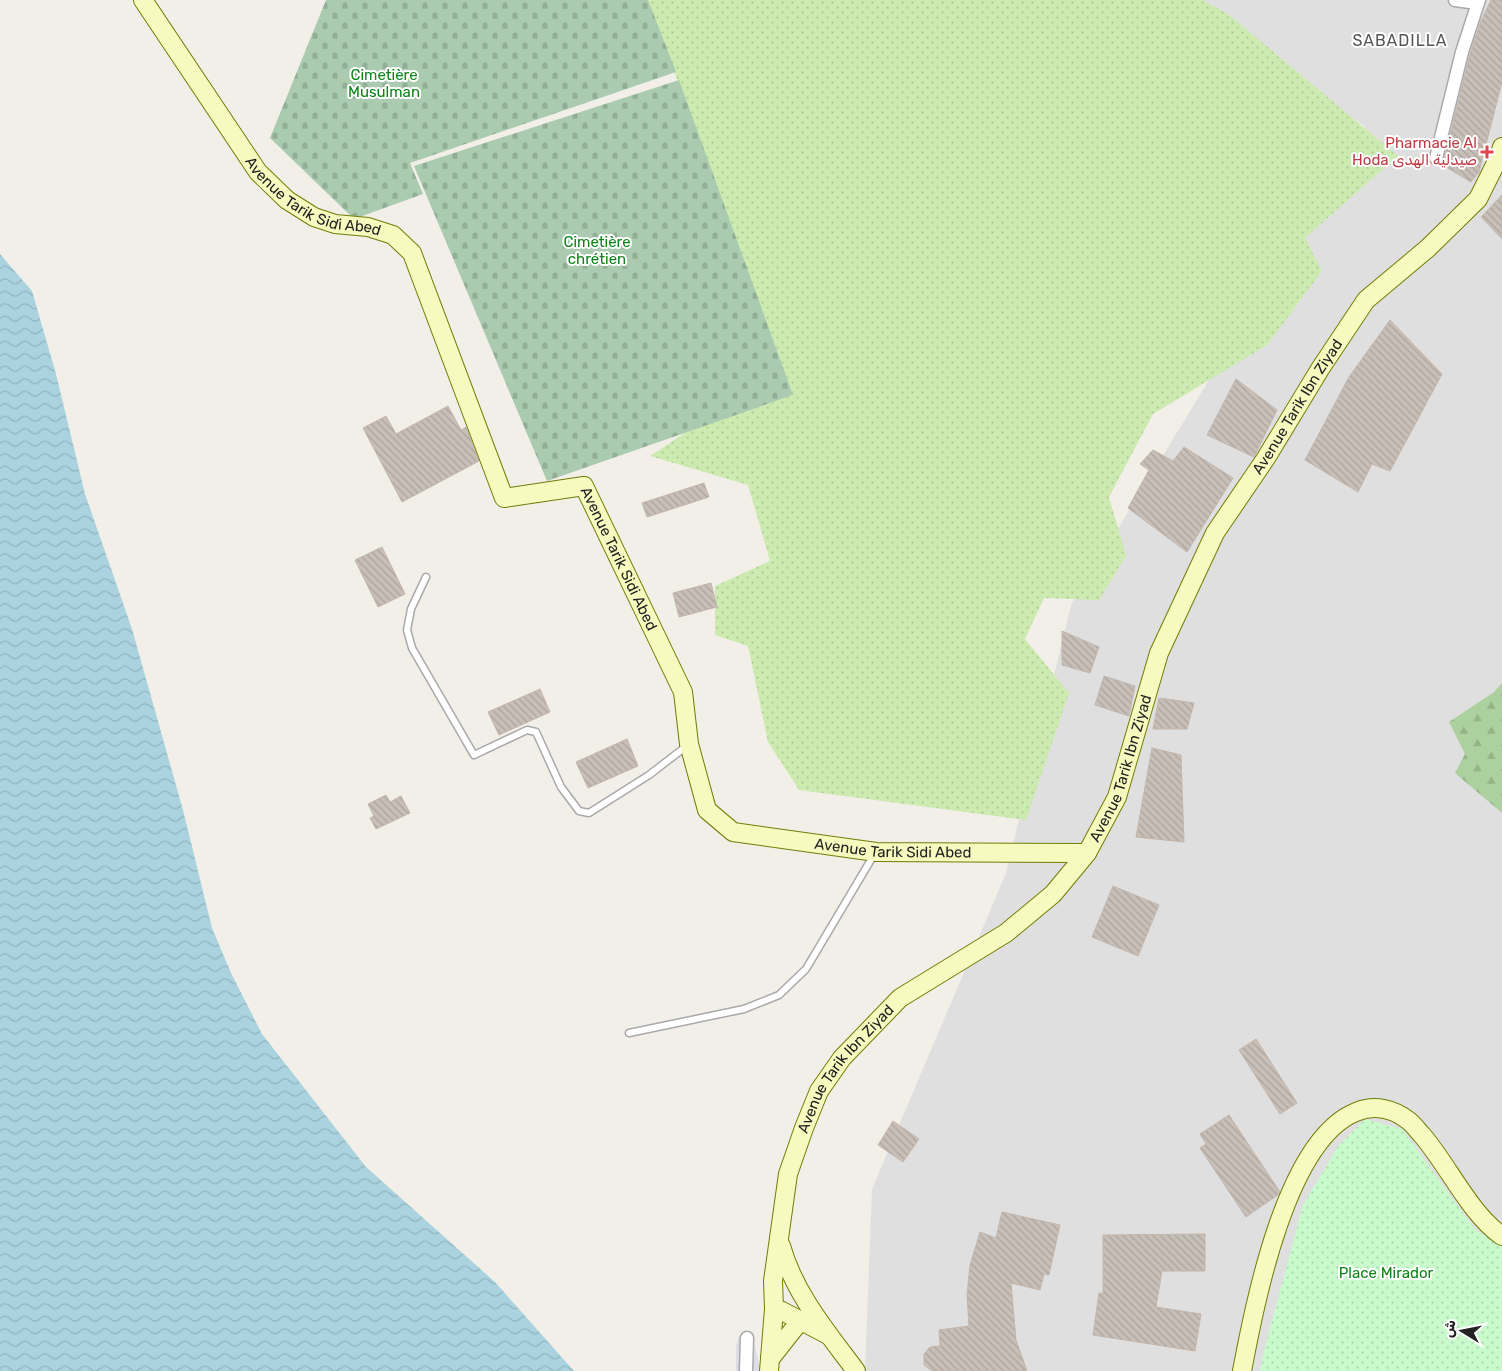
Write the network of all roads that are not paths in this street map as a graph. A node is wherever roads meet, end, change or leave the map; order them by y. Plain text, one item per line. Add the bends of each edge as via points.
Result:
1 (142, 0) edge
2 (1455, 0) edge
3 (1478, 2) edge
4 (1501, 155) edge
5 (1436, 158) dead end
6 (426, 578) dead end
7 (689, 744) junction
8 (876, 852) junction
9 (1086, 853) junction
10 (629, 1033) dead end
11 (1502, 1236) edge
12 (779, 1240) junction
13 (773, 1281) junction
14 (801, 1292) junction
15 (774, 1309) junction
16 (800, 1321) junction
17 (830, 1336) junction
18 (747, 1338) dead end
19 (769, 1365) edge
20 (746, 1371) edge
21 (856, 1371) edge
22 (1242, 1371) edge

1 - 7 street, Avenue Tarik Sidi Abed via 258,172 287,200 314,217 335,224 368,226 393,235 412,253 504,498 584,486 683,692
2 - 3 street
3 - 5 street
4 - 9 street, Avenue Tarik Ibn Ziyad via 1478,199 1428,248 1366,300 1215,533 1159,653 1117,797
6 - 7 lane via 411,609 407,630 412,648 474,755 527,730 536,732 561,787 579,812 590,813 649,775
7 - 8 street, Avenue Tarik Sidi Abed via 706,810 733,832
8 - 9 street, Avenue Tarik Sidi Abed
8 - 10 lane via 806,969 779,995 744,1009
9 - 12 street, Avenue Tarik Ibn Ziyad via 1053,894 1006,932 900,998 842,1058 820,1091 788,1174
11 - 22 street via 1472,1205 1432,1147 1409,1121 1388,1109 1367,1107 1346,1116 1324,1135 1302,1169 1284,1211 1264,1273
12 - 13 street, Avenue Tarik Ibn Ziyad
12 - 14 street via 786,1265
13 - 14 street
13 - 15 street, Avenue Tarik Ibn Ziyad
14 - 17 street
15 - 16 street
15 - 19 street, Avenue Tarik Ibn Ziyad
16 - 17 street
16 - 19 street
17 - 21 street
18 - 20 street

